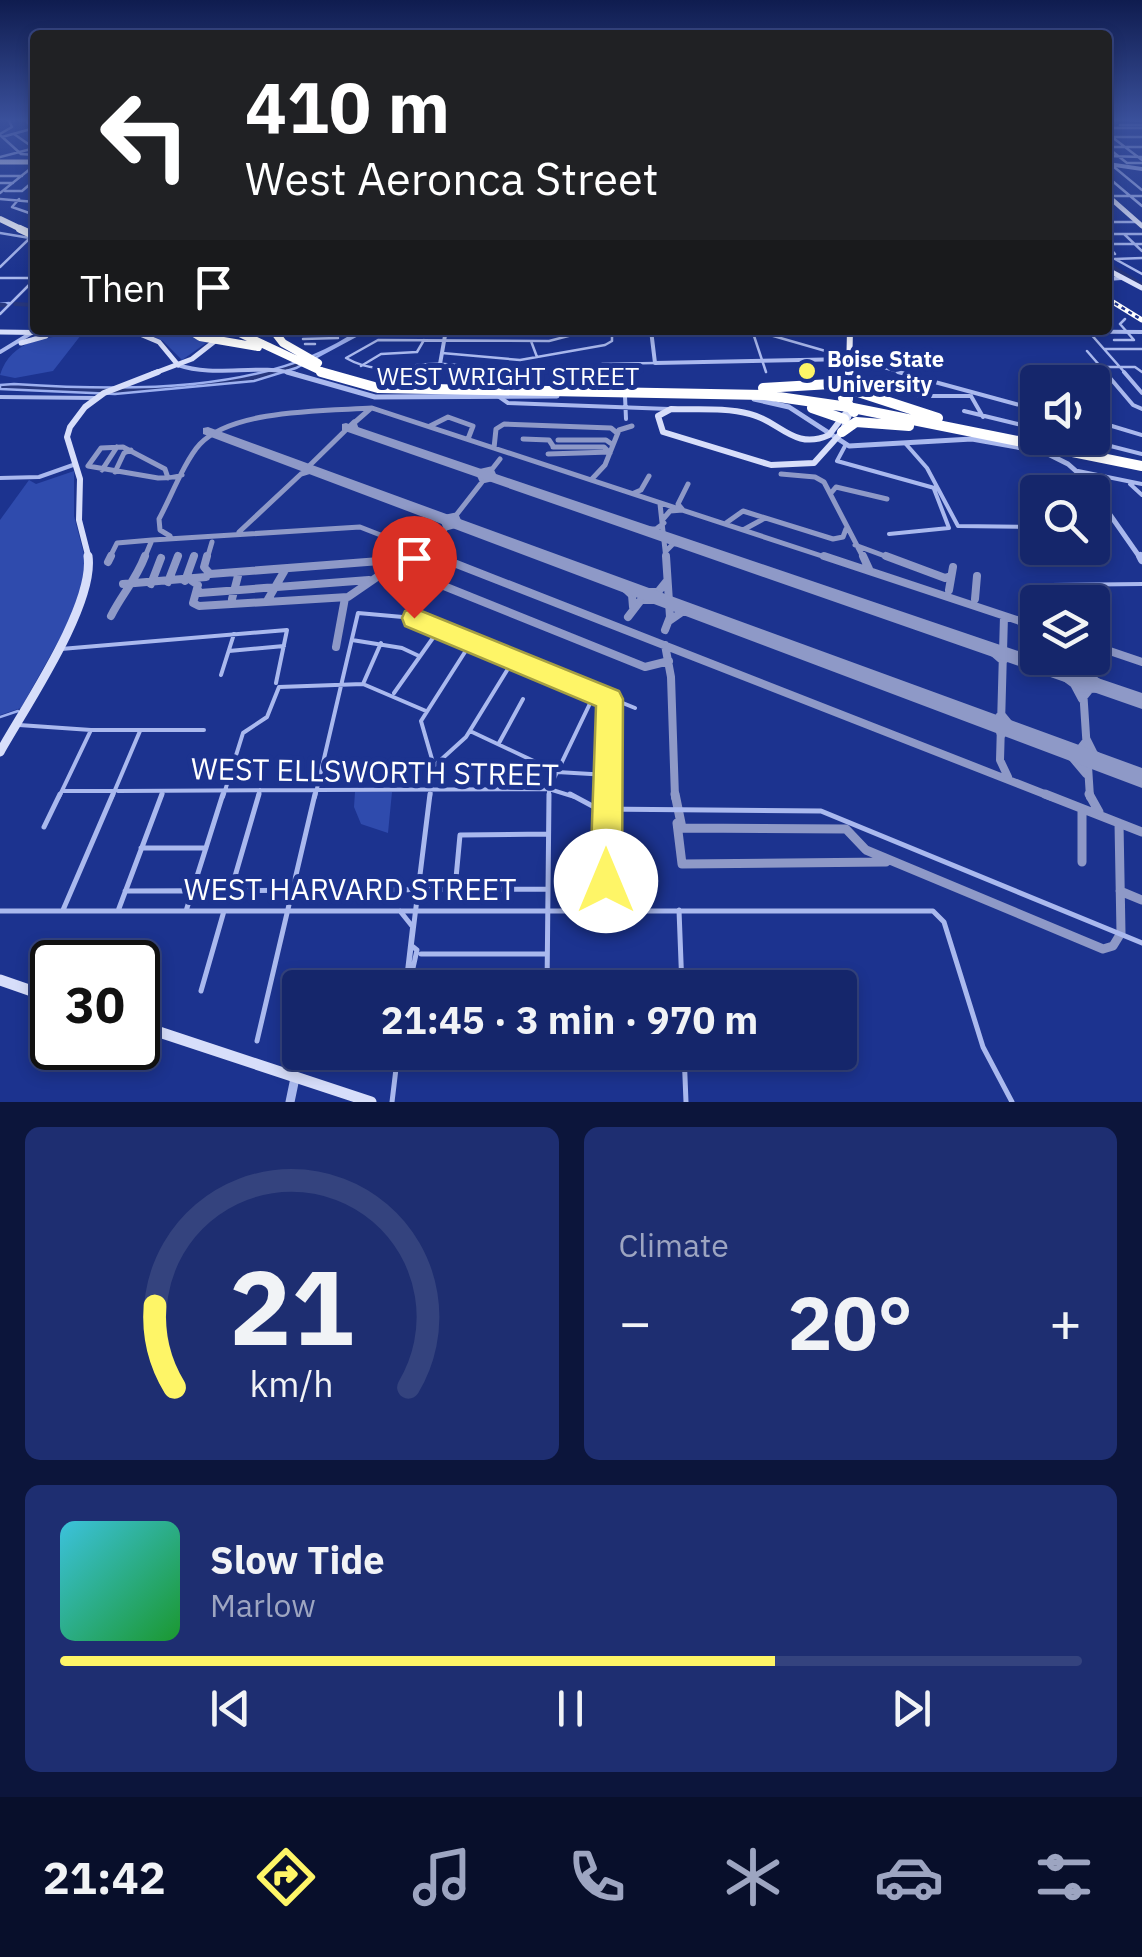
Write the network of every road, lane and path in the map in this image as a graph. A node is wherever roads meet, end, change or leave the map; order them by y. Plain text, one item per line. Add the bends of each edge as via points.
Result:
1 (27, 170) edge
2 (1118, 170) edge
3 (30, 174) edge
4 (0, 176) edge
5 (22, 176) junction
6 (30, 178) edge
7 (1112, 179) edge
8 (1128, 179) junction
9 (1112, 181) edge
10 (0, 183) edge
11 (13, 183) junction
12 (28, 187) edge
13 (1142, 190) edge
14 (1, 196) edge
15 (1130, 196) junction
16 (1142, 196) edge
17 (1112, 198) edge
18 (19, 199) junction
19 (30, 200) edge
20 (1112, 200) edge
21 (1142, 206) edge
22 (30, 214) edge
23 (1131, 214) junction
24 (1142, 214) edge
25 (0, 216) edge
26 (1112, 218) edge
27 (1112, 222) edge
28 (1118, 222) junction
29 (1141, 223) edge
30 (30, 232) edge
31 (0, 233) edge
32 (30, 234) edge
33 (1112, 234) edge
34 (1124, 234) junction
35 (1142, 234) edge
36 (30, 237) edge
37 (1135, 244) junction
38 (1142, 244) edge
39 (1112, 245) edge
40 (1142, 250) edge
41 (1112, 251) edge
42 (1112, 255) edge
43 (1115, 256) junction
44 (1130, 258) junction
45 (1142, 258) edge
46 (1142, 266) edge
47 (0, 267) edge
48 (1112, 272) edge
49 (1140, 274) edge
50 (0, 278) edge
51 (30, 278) edge
52 (1112, 278) edge
53 (1121, 278) junction
54 (30, 283) edge
55 (1142, 288) edge
56 (0, 314) edge
57 (1125, 319) dead end
58 (30, 331) edge
59 (1112, 331) edge
60 (0, 332) edge
61 (1127, 332) junction
62 (1142, 332) edge
63 (30, 335) edge
64 (69, 335) edge
65 (133, 335) edge
66 (197, 335) edge
67 (223, 335) edge
68 (240, 335) edge
69 (252, 335) edge
70 (277, 335) edge
71 (303, 335) edge
72 (333, 335) edge
73 (445, 335) edge
74 (589, 335) edge
75 (612, 335) edge
76 (651, 335) edge
77 (757, 335) edge
78 (767, 335) edge
79 (848, 335) edge
80 (1092, 335) edge
81 (566, 336) joint
82 (338, 338) dead end
83 (217, 340) junction
84 (317, 340) junction
85 (424, 340) junction
86 (531, 340) junction
87 (1114, 340) dead end
88 (304, 341) dead end
89 (444, 341) junction
90 (20, 344) junction
91 (1104, 349) junction
92 (850, 350) junction
93 (1140, 351) edge
94 (0, 352) edge
95 (828, 352) junction
96 (1087, 352) dead end
97 (442, 353) junction
98 (510, 353) dead end
99 (556, 354) junction
100 (836, 354) dead end
101 (346, 358) joint
102 (537, 358) junction
103 (1083, 359) dead end
104 (1093, 359) junction
105 (508, 360) junction
106 (302, 362) junction
107 (763, 362) junction
108 (822, 362) junction
109 (655, 363) junction
110 (440, 364) junction
111 (602, 364) dead end
112 (178, 365) junction
113 (576, 365) dead end
114 (1098, 365) edge
115 (361, 366) junction
116 (1110, 367) edge
117 (1119, 367) junction
118 (474, 368) junction
119 (565, 369) junction
120 (766, 372) dead end
121 (1142, 372) edge
122 (908, 375) junction
123 (463, 377) dead end
124 (438, 379) dead end
125 (1110, 380) edge
126 (850, 382) junction
127 (651, 386) junction
128 (814, 388) junction
129 (674, 391) junction
130 (1142, 393) edge
131 (98, 396) junction
132 (498, 396) junction
133 (625, 396) junction
134 (971, 396) junction
135 (0, 397) edge
136 (878, 400) junction
137 (1020, 406) edge
138 (1134, 406) junction
139 (625, 407) junction
140 (848, 407) junction
141 (1126, 408) dead end
142 (673, 409) junction
143 (1142, 410) edge
144 (964, 411) dead end
145 (705, 412) junction
146 (983, 417) junction
147 (626, 419) dead end
148 (876, 423) junction
149 (1110, 426) edge
150 (1020, 429) edge
151 (1020, 431) edge
152 (1020, 431) edge
153 (835, 435) junction
154 (1142, 436) edge
155 (810, 440) junction
156 (1015, 440) junction
157 (905, 443) junction
158 (845, 446) junction
159 (1110, 446) edge
160 (823, 452) junction
161 (1142, 454) edge
162 (1110, 455) edge
163 (1142, 464) edge
164 (74, 465) junction
165 (803, 465) junction
166 (1076, 470) junction
167 (0, 478) edge
168 (1126, 481) junction
169 (1142, 484) edge
170 (936, 489) junction
171 (1142, 494) edge
172 (958, 526) joint
173 (1020, 527) edge
174 (889, 534) dead end
175 (1142, 560) edge
176 (1051, 584) dead end
177 (1142, 584) edge
178 (440, 628) junction
179 (234, 634) junction
180 (352, 640) junction
181 (472, 641) junction
182 (381, 644) junction
183 (284, 646) junction
184 (57, 649) junction
185 (229, 650) junction
186 (420, 656) junction
187 (514, 659) junction
188 (221, 675) dead end
189 (342, 682) junction
190 (363, 684) junction
191 (277, 685) junction
192 (595, 693) junction
193 (392, 695) junction
194 (523, 699) dead end
195 (610, 699) junction
196 (635, 708) dead end
197 (426, 711) junction
198 (15, 725) junction
199 (91, 730) junction
200 (140, 730) junction
201 (204, 730) dead end
202 (470, 732) junction
203 (498, 744) junction
204 (0, 752) edge
205 (434, 766) junction
206 (557, 772) junction
207 (608, 774) junction
208 (317, 789) junction
209 (432, 789) junction
210 (550, 789) junction
211 (226, 790) junction
212 (260, 790) junction
213 (62, 791) junction
214 (116, 791) junction
215 (162, 791) junction
216 (607, 810) junction
217 (44, 827) dead end
218 (548, 834) junction
219 (141, 848) junction
220 (206, 848) junction
221 (419, 889) junction
222 (455, 889) junction
223 (548, 889) junction
224 (192, 890) junction
225 (230, 890) junction
226 (293, 890) junction
227 (125, 891) junction
228 (548, 910) junction
229 (607, 910) junction
230 (679, 910) junction
231 (0, 911) edge
232 (118, 911) junction
233 (186, 911) junction
234 (224, 911) junction
235 (288, 911) junction
236 (400, 911) junction
237 (416, 911) junction
238 (63, 912) junction
239 (414, 925) junction
240 (1142, 943) edge
241 (412, 946) joint
242 (421, 954) dead end
243 (547, 954) junction
244 (413, 970) edge
245 (547, 970) edge
246 (681, 970) edge
247 (0, 980) edge
248 (30, 990) edge
249 (200, 991) dead end
250 (160, 1033) edge
251 (258, 1041) dead end
252 (396, 1070) edge
253 (685, 1070) edge
254 (296, 1077) junction
255 (290, 1102) edge
256 (371, 1102) edge
257 (392, 1102) edge
258 (686, 1102) edge
259 (1012, 1102) edge

1 - 5 street
2 - 8 street
3 - 5 street
4 - 5 street
5 - 6 street
5 - 11 street
7 - 8 street
8 - 13 street
9 - 15 street
10 - 11 street
11 - 14 street
12 - 14 street
14 - 18 street
15 - 16 street
15 - 17 street
15 - 21 street
18 - 19 street
18 - 22 street via 12,208
20 - 23 main road
23 - 24 street
23 - 29 main road
25 - 30 highway
26 - 28 street
27 - 28 street
28 - 29 street
31 - 32 street
33 - 34 street
34 - 35 street
34 - 37 street
36 - 47 street
37 - 38 street
37 - 39 street
37 - 40 street
41 - 43 street
42 - 43 street
43 - 44 street
43 - 49 street
44 - 45 street
44 - 46 street
48 - 53 main road
50 - 51 street
52 - 53 street
53 - 55 main road
54 - 56 street
57 - 61 street via 1120,324
58 - 60 main road
59 - 61 street
60 - 90 main road via 22,336
61 - 62 street
61 - 87 street via 1134,340
63 - 90 street
64 - 90 main road
65 - 112 main road via 149,336
66 - 83 highway
67 - 83 main road
68 - 106 highway
69 - 106 highway
70 - 106 highway
71 - 84 street
72 - 84 street
73 - 89 street
74 - 81 street
75 - 99 street via 608,344
76 - 109 street
77 - 107 street
78 - 95 street
79 - 92 main road
80 - 91 street
81 - 86 street
82 - 84 street
83 - 106 highway
83 - 112 main road
84 - 88 street
85 - 89 street
85 - 101 street via 375,341
85 - 115 street via 416,352 381,354
86 - 89 street
86 - 102 street
89 - 97 street
90 - 94 street
91 - 93 street
91 - 117 street
92 - 108 street
92 - 122 street
92 - 126 main road
95 - 100 street
95 - 108 street
96 - 104 street
97 - 105 street
97 - 110 street
98 - 105 street
99 - 102 street
99 - 119 street
101 - 115 street
102 - 105 street
103 - 104 street
104 - 114 street
106 - 112 street, WEST WRIGHT STREET via 198,372
106 - 127 highway via 402,387
106 - 129 highway via 340,380 409,391
106 - 132 street, WEST WRIGHT STREET via 376,396
107 - 108 street
107 - 109 street
107 - 120 street
109 - 111 street
110 - 115 street via 400,372
110 - 118 street
110 - 124 street
112 - 131 main road
113 - 119 street
116 - 117 street
117 - 121 street
117 - 130 street
118 - 119 street
118 - 123 street
122 - 134 street
122 - 134 street via 919,396
125 - 138 street
126 - 128 highway
126 - 136 highway
127 - 128 highway
127 - 151 highway via 795,394
128 - 140 highway via 831,390
129 - 140 highway
129 - 140 highway via 758,396 823,410
131 - 135 street
131 - 164 main road via 67,436
132 - 133 street, WEST WRIGHT STREET
132 - 139 street via 508,402
133 - 139 street
133 - 153 street, WEST WRIGHT STREET via 774,402
134 - 137 street
134 - 146 street
136 - 140 highway
136 - 152 highway
138 - 141 street
138 - 143 street
139 - 142 street
139 - 147 street
140 - 148 highway
140 - 153 main road via 849,417
140 - 156 highway
142 - 145 main road
142 - 165 main road via 658,418 668,435 758,461
144 - 146 street
145 - 155 main road via 757,415 786,435
145 - 165 main road via 666,413 661,422 673,434 748,458
146 - 150 street
148 - 153 highway via 852,423
148 - 156 highway
149 - 154 street
153 - 155 main road
153 - 158 street, WEST WRIGHT STREET
153 - 160 main road
155 - 160 main road
156 - 163 highway
157 - 158 street
157 - 166 street via 985,440 1044,452
157 - 170 street
158 - 170 street via 836,460
159 - 161 street
160 - 165 main road
162 - 163 highway
164 - 167 street via 39,477
164 - 184 main road via 90,574
166 - 168 street
166 - 175 street
168 - 169 street
168 - 171 street
170 - 172 street
170 - 174 street via 947,530
172 - 173 street
176 - 177 street
178 - 180 street via 361,611
178 - 181 street
178 - 186 street
179 - 183 street via 287,630
179 - 184 street
179 - 185 street
180 - 182 street
180 - 189 street
181 - 187 street
181 - 197 street
182 - 186 street
182 - 190 street
183 - 185 street
183 - 191 street
184 - 198 main road
185 - 188 street
186 - 193 street
187 - 192 street
187 - 202 street
189 - 190 street
189 - 191 street
189 - 208 street
190 - 193 street
191 - 211 street via 267,718 243,733
192 - 195 street
192 - 206 street
193 - 197 street
194 - 203 street
195 - 196 street
195 - 207 street
197 - 205 street via 421,728
198 - 199 street
198 - 204 main road
199 - 200 street
199 - 213 street
200 - 201 street
200 - 214 street
202 - 203 street
202 - 205 street
203 - 206 street
205 - 209 street
206 - 207 street
206 - 210 street
207 - 216 street
208 - 209 street, WEST ELLSWORTH STREET
208 - 212 street, WEST ELLSWORTH STREET
208 - 226 street
209 - 210 street, WEST ELLSWORTH STREET
209 - 221 street
210 - 216 street, WEST ELLSWORTH STREET
210 - 218 street
211 - 212 street, WEST ELLSWORTH STREET
211 - 215 street, WEST ELLSWORTH STREET
211 - 220 street
212 - 225 street
213 - 214 street, WEST ELLSWORTH STREET
213 - 217 street
214 - 215 street, WEST ELLSWORTH STREET
214 - 238 street
215 - 219 street
216 - 229 street
216 - 240 street, WEST ELLSWORTH STREET via 821,810
218 - 222 street via 460,835
218 - 223 street
219 - 220 street
219 - 227 street
220 - 224 street
221 - 222 street
221 - 226 street
221 - 237 street
222 - 223 street
223 - 228 street
224 - 225 street
224 - 227 street
224 - 233 street
225 - 226 street
226 - 235 street
227 - 232 street
228 - 229 street, WEST HARVARD STREET
228 - 237 street, WEST HARVARD STREET
228 - 243 street
229 - 230 street, WEST HARVARD STREET
230 - 246 street
230 - 259 street, WEST HARVARD STREET via 940,915 983,1048
231 - 238 street, WEST HARVARD STREET
232 - 233 street, WEST HARVARD STREET
232 - 238 street, WEST HARVARD STREET
233 - 234 street, WEST HARVARD STREET
234 - 235 street, WEST HARVARD STREET
234 - 249 street
235 - 236 street, WEST HARVARD STREET
235 - 251 street
236 - 237 street, WEST HARVARD STREET
236 - 239 street
237 - 239 street
239 - 241 street
241 - 244 street
242 - 243 street
243 - 245 street
247 - 248 main road
250 - 254 main road
252 - 257 street
253 - 258 street
254 - 255 street
254 - 256 main road

